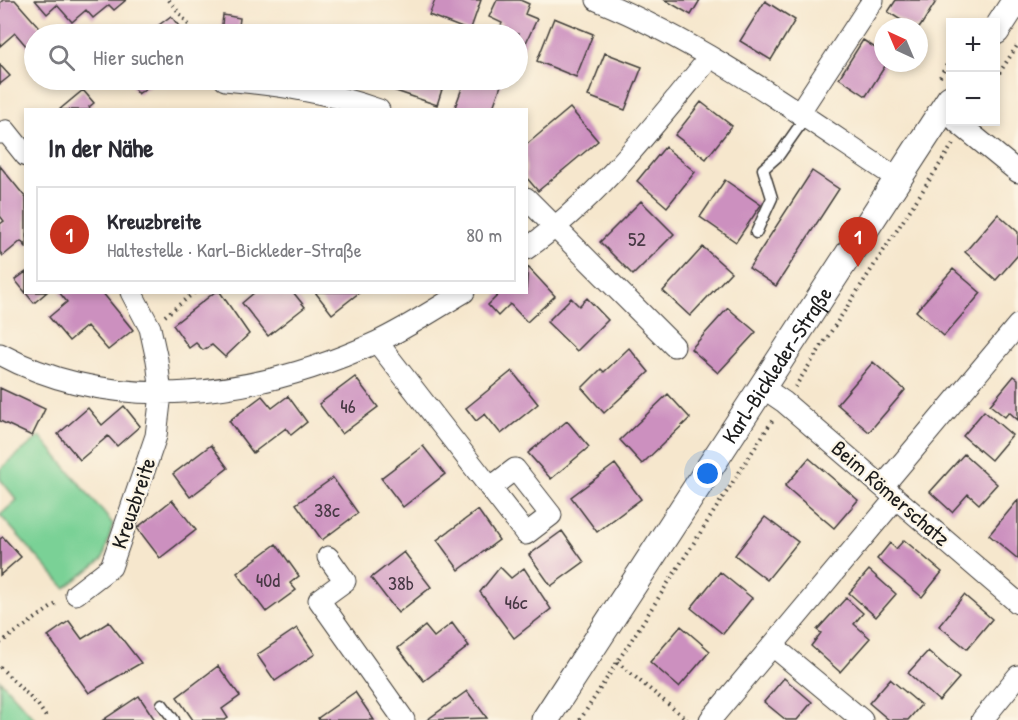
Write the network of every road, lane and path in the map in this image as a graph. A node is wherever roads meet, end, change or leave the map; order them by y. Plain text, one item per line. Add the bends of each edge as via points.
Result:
1 (169, 0) edge
2 (597, 0) edge
3 (873, 0) edge
4 (1016, 0) edge
5 (638, 7) edge
6 (188, 24) edge
7 (1000, 25) edge
8 (1018, 44) edge
9 (710, 57) junction
10 (1000, 72) edge
11 (310, 90) edge
12 (373, 108) edge
13 (802, 116) junction
14 (946, 117) edge
15 (966, 126) edge
16 (0, 133) edge
17 (24, 154) edge
18 (1018, 172) edge
19 (898, 179) junction
20 (528, 200) edge
21 (555, 229) junction
22 (756, 233) dead end
23 (528, 248) edge
24 (132, 294) edge
25 (192, 294) edge
26 (461, 294) edge
27 (150, 328) junction
28 (1014, 337) edge
29 (377, 342) junction
30 (674, 346) dead end
31 (0, 354) edge
32 (762, 387) junction
33 (161, 394) junction
34 (490, 488) dead end
35 (890, 492) junction
36 (328, 557) dead end
37 (76, 594) joint
38 (1018, 603) edge
39 (0, 643) edge
40 (773, 646) junction
41 (616, 662) dead end
42 (0, 667) edge
43 (1018, 676) edge
44 (162, 704) dead end
45 (48, 720) edge
46 (174, 720) edge
47 (404, 720) edge
48 (545, 720) edge
49 (687, 720) edge
50 (710, 720) edge
51 (862, 720) edge
52 (982, 720) edge

1 - 6 path
2 - 5 street
3 - 13 street
4 - 7 street
5 - 9 street
8 - 10 path
9 - 13 street
9 - 21 street via 623,162
11 - 12 street
13 - 19 street
13 - 22 lane via 779,155 763,169 772,198
14 - 19 street, Karl-Bickleder-Straße
15 - 18 street
16 - 17 street via 6,131
19 - 32 street, Karl-Bickleder-Straße
20 - 21 street
21 - 23 street
21 - 30 street
24 - 27 street, Kreuzbreite
25 - 27 path
26 - 29 street
27 - 33 street, Kreuzbreite
28 - 35 street
29 - 33 street via 307,369 241,387
29 - 34 street
31 - 33 street via 79,384
32 - 35 street, Beim Römerschatz
32 - 48 street, Karl-Bickleder-Straße
33 - 37 street, Kreuzbreite via 156,436 111,567
35 - 38 street, Beim Römerschatz
35 - 40 street
36 - 47 street via 345,581 319,600
37 - 39 path via 54,604
40 - 50 street
40 - 51 street
41 - 49 path
42 - 45 path
43 - 52 street
44 - 46 lane

